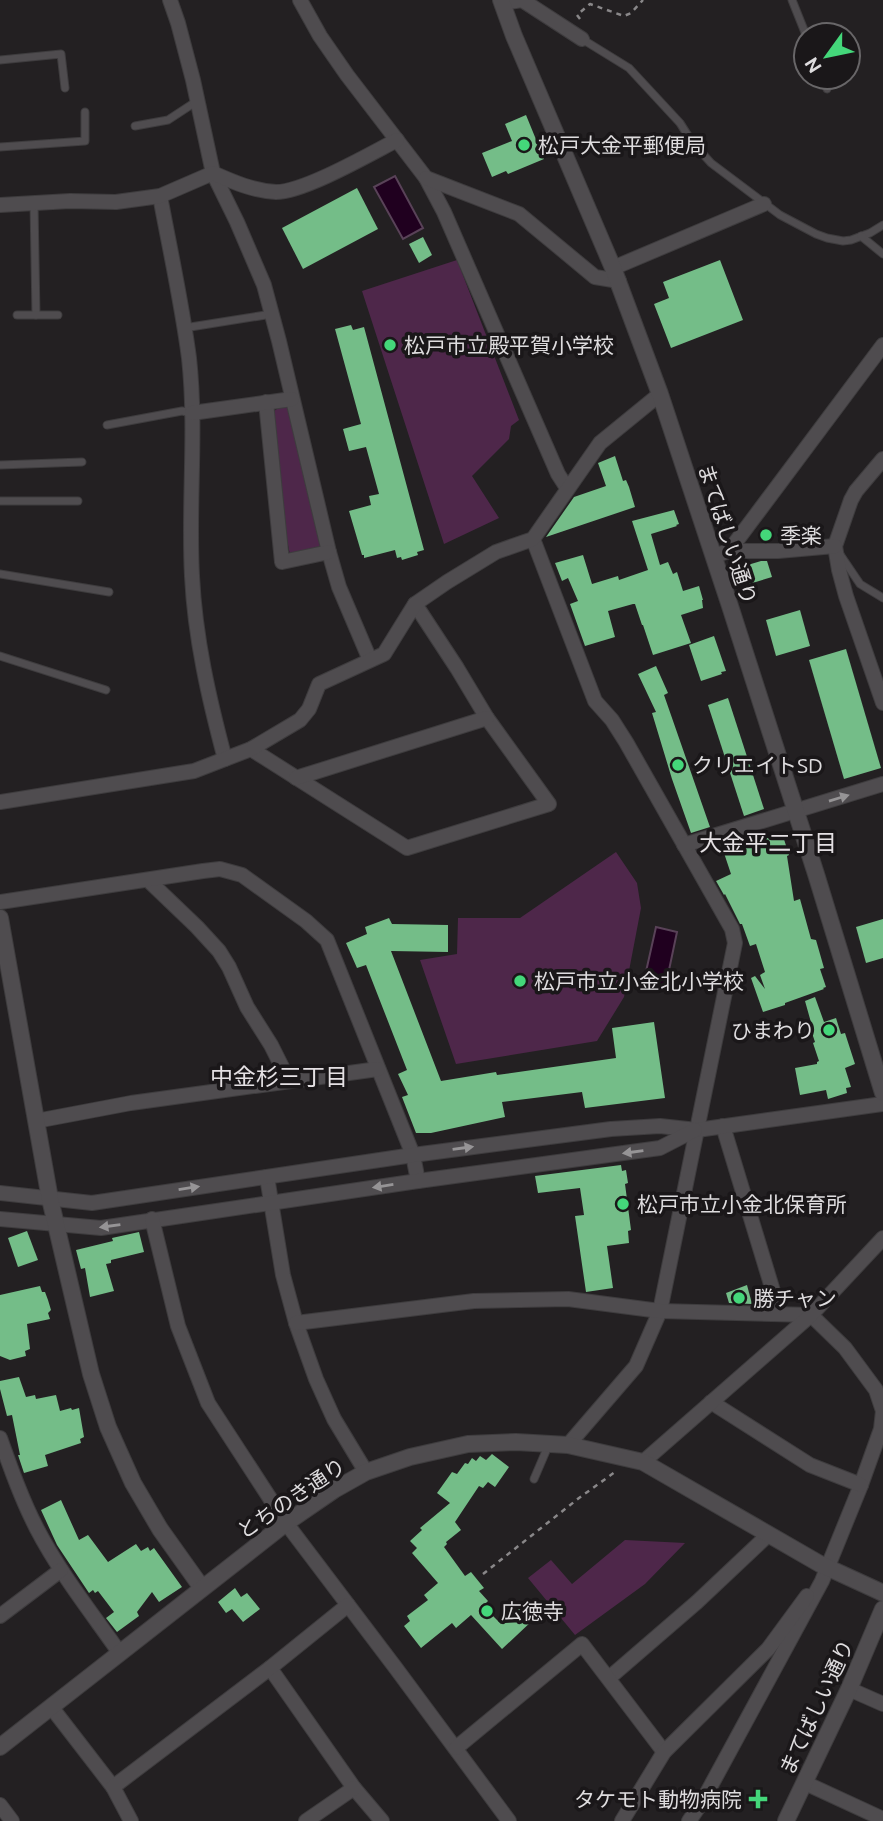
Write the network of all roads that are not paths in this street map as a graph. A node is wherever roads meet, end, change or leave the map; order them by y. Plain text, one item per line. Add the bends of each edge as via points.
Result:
1 (170, 0) edge
2 (300, 0) edge
3 (792, 0) edge
4 (501, 2) edge
5 (800, 21) edge
6 (582, 38) joint
7 (0, 60) edge
8 (65, 88) dead end
9 (198, 101) junction
10 (85, 112) dead end
11 (135, 126) dead end
12 (397, 140) junction
13 (0, 148) edge
14 (213, 173) junction
15 (426, 178) junction
16 (160, 196) junction
17 (34, 203) junction
18 (764, 204) junction
19 (0, 205) edge
20 (883, 225) edge
21 (860, 236) junction
22 (883, 254) edge
23 (616, 274) junction
24 (272, 314) junction
25 (17, 315) dead end
26 (36, 315) junction
27 (58, 315) dead end
28 (184, 328) junction
29 (883, 345) edge
30 (660, 394) junction
31 (292, 399) junction
32 (266, 402) junction
33 (192, 413) junction
34 (107, 425) dead end
35 (883, 459) edge
36 (82, 462) dead end
37 (0, 465) edge
38 (567, 488) junction
39 (0, 501) edge
40 (78, 501) dead end
41 (533, 539) junction
42 (835, 546) junction
43 (329, 552) junction
44 (722, 554) junction
45 (0, 574) edge
46 (109, 592) dead end
47 (883, 597) edge
48 (415, 604) junction
49 (0, 656) edge
50 (370, 660) junction
51 (106, 690) dead end
52 (883, 703) edge
53 (487, 718) junction
54 (251, 749) junction
55 (225, 759) junction
56 (296, 778) junction
57 (883, 784) edge
58 (0, 802) edge
59 (795, 811) junction
60 (684, 845) junction
61 (149, 881) junction
62 (0, 902) edge
63 (0, 918) edge
64 (378, 1069) junction
65 (289, 1081) junction
66 (883, 1093) edge
67 (883, 1104) edge
68 (36, 1121) junction
69 (723, 1126) junction
70 (697, 1130) junction
71 (413, 1155) junction
72 (267, 1177) junction
73 (418, 1181) junction
74 (0, 1194) edge
75 (50, 1199) junction
76 (271, 1203) junction
77 (0, 1219) edge
78 (152, 1219) junction
79 (56, 1223) junction
80 (883, 1238) edge
81 (660, 1311) junction
82 (780, 1314) junction
83 (811, 1315) junction
84 (296, 1323) junction
85 (711, 1402) junction
86 (0, 1438) edge
87 (550, 1444) junction
88 (568, 1445) junction
89 (643, 1462) junction
90 (366, 1472) junction
91 (13, 1475) junction
92 (534, 1479) dead end
93 (0, 1485) edge
94 (861, 1485) junction
95 (286, 1523) junction
96 (768, 1535) junction
97 (61, 1570) junction
98 (825, 1574) junction
99 (202, 1588) junction
100 (883, 1593) edge
101 (348, 1605) junction
102 (883, 1609) edge
103 (0, 1616) edge
104 (119, 1652) junction
105 (270, 1668) junction
106 (609, 1678) junction
107 (849, 1689) junction
108 (883, 1704) edge
109 (51, 1708) junction
110 (0, 1747) edge
111 (456, 1748) junction
112 (664, 1752) junction
113 (805, 1783) junction
114 (113, 1787) junction
115 (354, 1788) junction
116 (0, 1805) edge
117 (883, 1819) edge
118 (12, 1821) edge
119 (131, 1821) edge
120 (306, 1821) edge
121 (382, 1821) edge
122 (509, 1821) edge
123 (622, 1821) edge
124 (689, 1821) edge
125 (786, 1821) edge

1 - 9 street
2 - 12 street via 347,75
3 - 5 lane
4 - 6 street via 522,0
4 - 23 street, まてばしい通り
6 - 18 lane via 629,68 712,163
7 - 8 lane via 61,54
9 - 11 lane via 168,120
9 - 14 street
10 - 13 lane via 85,141
12 - 14 street via 313,182 280,192 259,190
12 - 15 street
14 - 16 street
14 - 24 street via 254,259
15 - 23 street via 519,214 595,277
15 - 38 street
16 - 17 street via 116,202
16 - 28 street
17 - 19 street
17 - 26 lane
18 - 21 lane via 827,238 843,241
18 - 23 street
20 - 21 lane
21 - 22 lane
23 - 30 street, まてばしい通り
24 - 28 lane
24 - 31 street
25 - 26 lane
26 - 27 lane
28 - 33 street
29 - 44 street
30 - 38 street via 600,443
30 - 44 street, まてばしい通り
31 - 32 street
31 - 43 street
32 - 33 street
32 - 43 street via 282,562
33 - 34 lane
33 - 55 street via 191,576 210,703
35 - 42 street via 851,500
36 - 37 lane
38 - 41 street
39 - 40 lane
41 - 48 street via 495,552
41 - 60 street via 595,701 626,742
42 - 44 street
42 - 47 lane via 860,584
42 - 52 street via 846,596
43 - 50 street
44 - 59 street, まてばしい通り
45 - 46 lane
48 - 50 street via 384,654
48 - 53 street
49 - 51 lane
50 - 54 street via 319,684 300,720
53 - 56 street
53 - 56 street via 549,804 407,848
54 - 55 street
54 - 56 street
55 - 58 street via 194,771
59 -> 57 street
59 - 60 street
59 - 66 street, まてばしい通り
60 - 70 street via 732,929 735,943
61 - 62 street
61 - 64 street via 220,869 242,875 306,921 327,940
61 - 65 street via 219,951
63 - 68 street
64 - 65 street
64 - 71 street
65 - 68 street
67 - 69 street
68 - 75 street
69 - 70 street
69 - 82 street
71 -> 70 street via 611,1129 660,1126
70 -> 73 street via 660,1148
70 - 81 street
71 - 72 street
71 - 73 street
75 -> 72 street via 92,1203
72 - 76 street
73 -> 76 street
74 - 75 street
75 - 79 street
76 - 78 street
76 - 84 street
77 - 79 street
78 -> 79 street via 101,1228
78 - 95 street via 178,1326 208,1403
79 - 99 street via 108,1427 139,1494
80 - 83 street
81 - 82 street
81 - 84 street via 568,1299 474,1301
81 - 88 street via 636,1366
82 - 83 street
83 - 85 street
83 - 94 street via 845,1348 876,1390 883,1411
84 - 90 street via 334,1419
85 - 89 street
85 - 94 street via 810,1465
86 - 91 street
87 - 88 street, とちのき通り
87 - 90 street, とちのき通り via 468,1444
87 - 92 lane
88 - 89 street, とちのき通り
89 - 96 street, とちのき通り
90 - 95 street, とちのき通り
91 - 93 street
91 - 97 street
94 - 98 street
95 - 99 street, とちのき通り
95 - 101 street
96 - 98 street, とちのき通り via 820,1564
96 - 106 street
97 - 103 street
97 - 104 street
98 - 100 street, とちのき通り
98 - 112 street via 768,1649
98 - 124 street
99 - 104 street, とちのき通り
101 - 105 street
101 - 111 street
102 - 107 street, まてばしい通り
104 - 109 street, とちのき通り
105 - 114 street
105 - 115 street
106 - 111 street via 582,1644
106 - 112 street
107 - 108 street
107 - 113 street, まてばしい通り
109 - 110 street, とちのき通り
109 - 114 street
111 - 122 street
112 - 123 street
113 - 117 street
113 - 125 street, まてばしい通り
114 - 119 street
115 - 120 street
115 - 121 street
116 - 118 street

